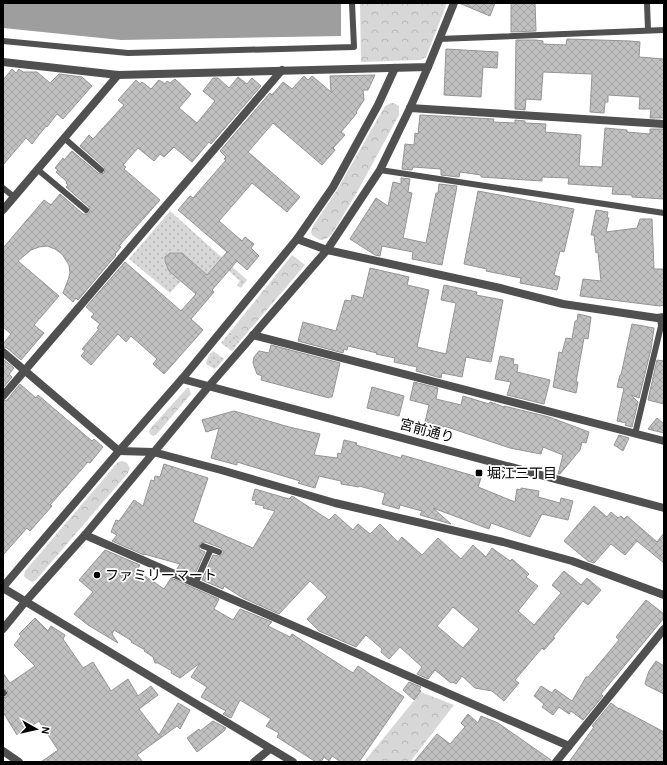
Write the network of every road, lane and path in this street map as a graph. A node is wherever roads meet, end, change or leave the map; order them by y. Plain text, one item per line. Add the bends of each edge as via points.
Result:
1 (352, 3) edge
2 (454, 3) edge
3 (647, 3) edge
4 (648, 30) junction
5 (664, 30) edge
6 (439, 39) junction
7 (3, 41) edge
8 (3, 62) edge
9 (428, 67) junction
10 (395, 68) junction
11 (282, 70) junction
12 (118, 75) junction
13 (410, 108) junction
14 (664, 124) edge
15 (64, 138) junction
16 (37, 169) junction
17 (101, 170) dead end
18 (380, 170) junction
19 (3, 188) edge
20 (14, 197) junction
21 (3, 210) edge
22 (86, 210) dead end
23 (664, 213) edge
24 (297, 239) junction
25 (327, 250) junction
26 (662, 317) edge
27 (253, 335) junction
28 (3, 352) edge
29 (25, 370) junction
30 (182, 379) junction
31 (209, 386) junction
32 (3, 396) edge
33 (635, 434) junction
34 (664, 441) edge
35 (119, 451) junction
36 (153, 452) junction
37 (664, 508) edge
38 (85, 535) junction
39 (203, 546) dead end
40 (210, 549) junction
41 (219, 552) dead end
42 (195, 584) junction
43 (3, 587) edge
44 (664, 595) edge
45 (25, 602) junction
46 (664, 628) edge
47 (3, 629) edge
48 (569, 746) junction
49 (270, 749) junction
50 (3, 751) edge
51 (19, 762) edge
52 (254, 762) edge
53 (293, 762) edge
54 (556, 762) edge

1 - 7 lane via 354,47 128,53
2 - 6 street
3 - 4 lane
4 - 5 lane
4 - 6 lane
6 - 9 street
8 - 12 street
9 - 10 street
9 - 13 street
10 - 11 street
10 - 24 street via 378,105 333,187
11 - 12 street
11 - 29 street
12 - 15 street
13 - 14 street
13 - 18 street
15 - 16 street
15 - 17 lane
16 - 20 street
16 - 22 lane
18 - 23 lane
18 - 25 street
19 - 20 lane
20 - 21 street
24 - 25 street
24 - 30 street
25 - 26 street via 563,304
25 - 27 street
26 - 33 lane
27 - 31 street
27 - 33 street
28 - 29 street
29 - 32 street
29 - 35 street
30 - 31 street, 宮前通り
30 - 35 street
31 - 36 street
31 - 37 street, 宮前通り
33 - 34 street
35 - 36 street
35 - 43 street
36 - 38 street
36 - 44 street via 335,504 503,542 572,561
38 - 42 street
38 - 45 street
39 - 40 lane
40 - 41 lane
40 - 42 lane
42 - 48 street
43 - 45 street
45 - 47 street
45 - 49 street
46 - 48 street
48 - 54 street
49 - 52 street
49 - 53 street
50 - 51 street

